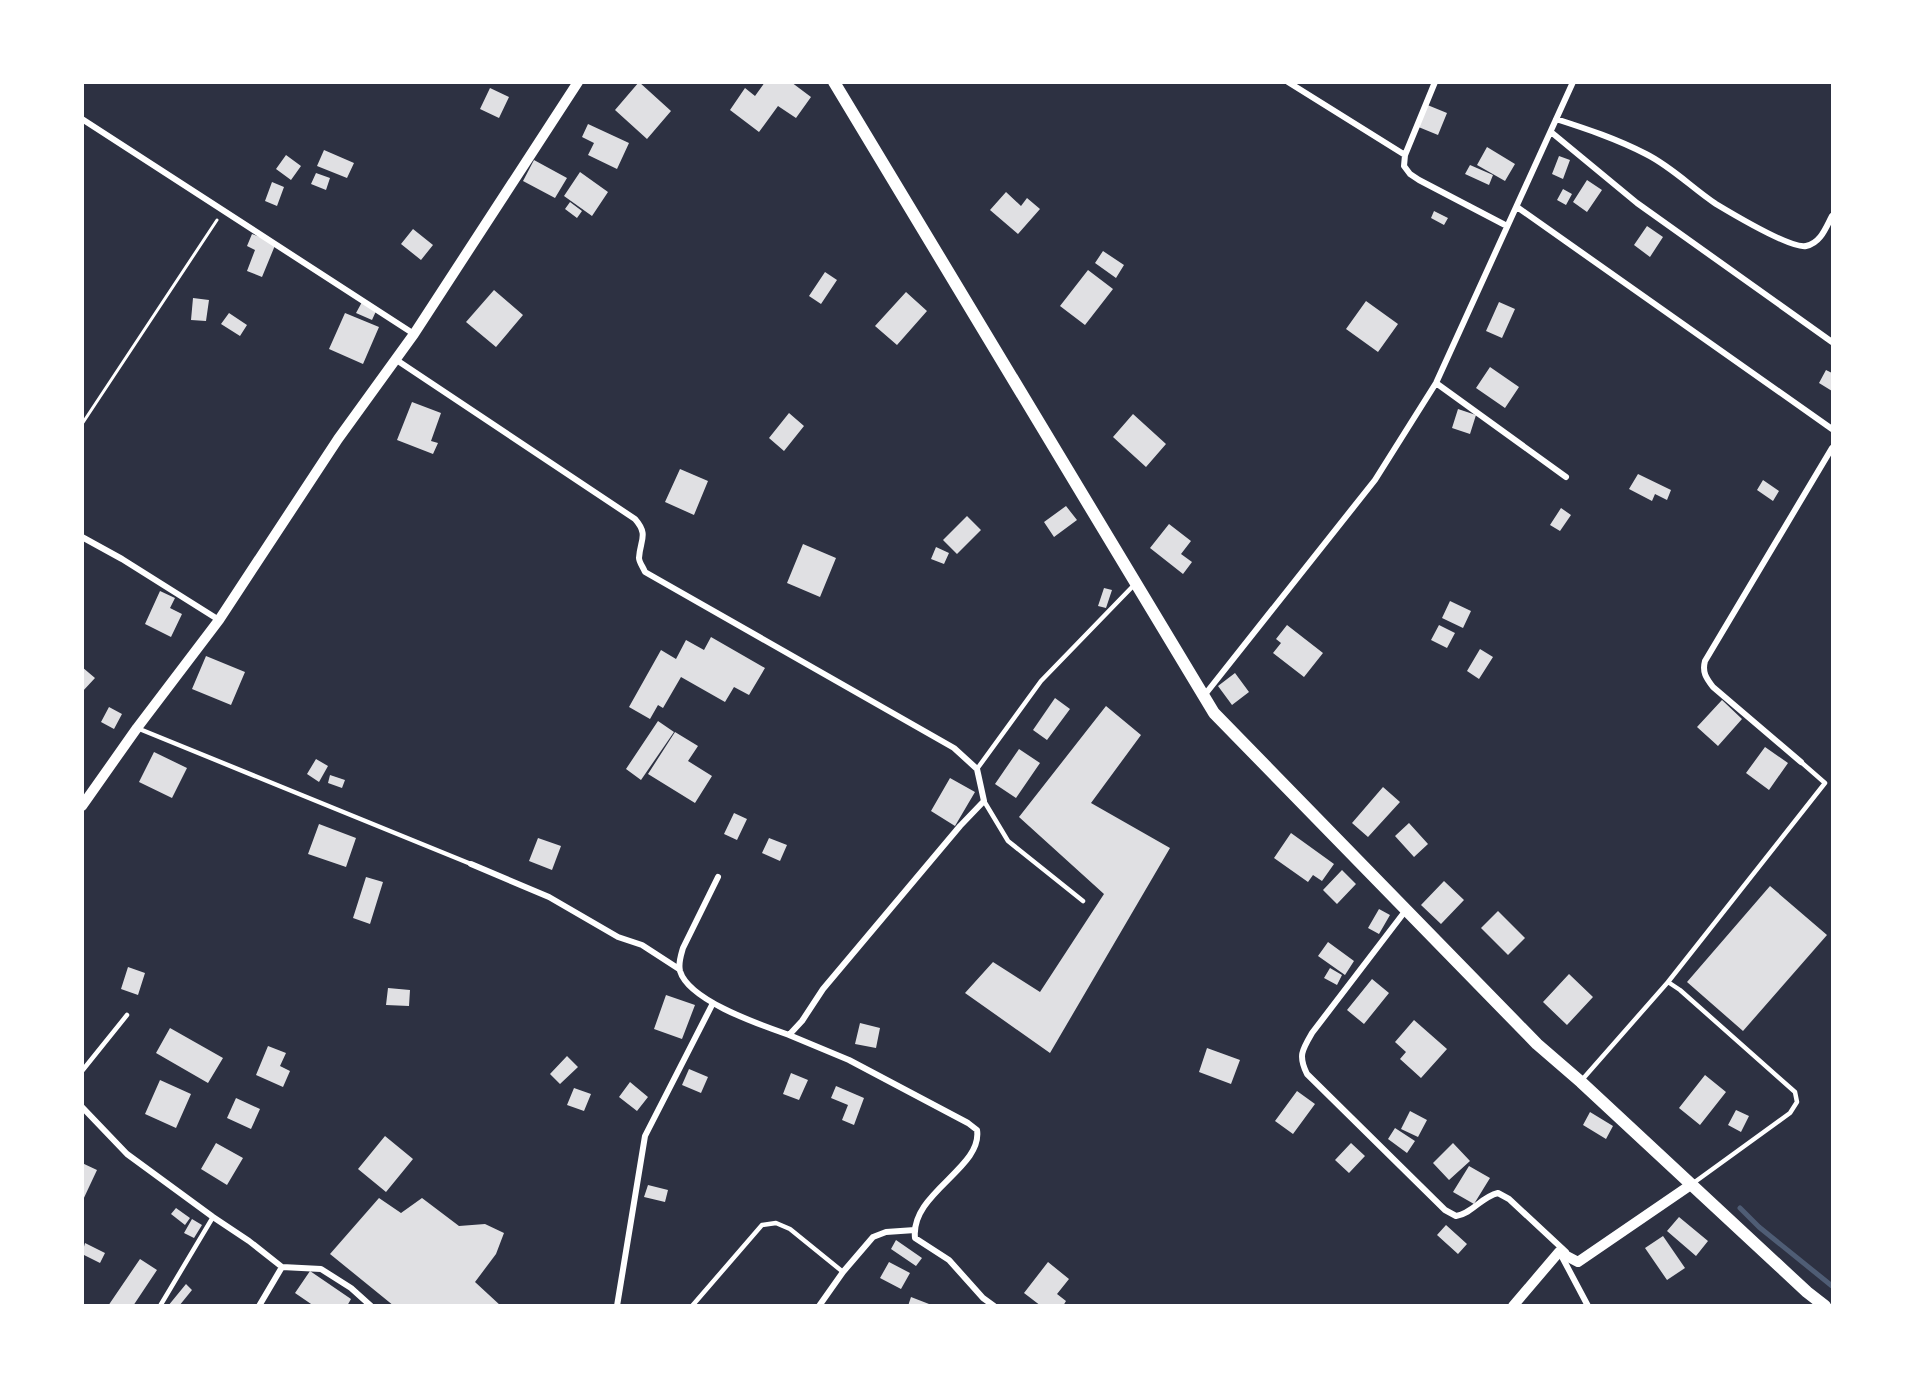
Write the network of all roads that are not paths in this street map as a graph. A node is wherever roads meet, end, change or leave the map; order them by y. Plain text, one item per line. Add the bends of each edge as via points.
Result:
1 (578, 82) edge
2 (834, 82) edge
3 (1288, 82) edge
4 (1435, 82) edge
5 (1573, 82) edge
6 (82, 119) edge
7 (1556, 119) junction
8 (1551, 132) junction
9 (1405, 155) junction
10 (1516, 207) junction
11 (1833, 216) edge
12 (1507, 226) junction
13 (414, 334) junction
14 (1833, 342) edge
15 (395, 359) junction
16 (1436, 383) junction
17 (1833, 429) edge
18 (1833, 448) edge
19 (1566, 477) dead end
20 (82, 537) edge
21 (1137, 583) junction
22 (219, 620) junction
23 (1203, 697) junction
24 (137, 728) junction
25 (1801, 762) joint
26 (977, 769) junction
27 (984, 801) junction
28 (82, 806) edge
29 (471, 864) joint
30 (718, 877) dead end
31 (1083, 901) dead end
32 (1406, 910) junction
33 (679, 969) junction
34 (1668, 982) junction
35 (714, 1003) junction
36 (127, 1015) dead end
37 (789, 1035) junction
38 (82, 1071) edge
39 (1581, 1082) junction
40 (82, 1107) edge
41 (1692, 1184) junction
42 (213, 1217) junction
43 (915, 1230) junction
44 (1559, 1252) junction
45 (1578, 1262) junction
46 (282, 1267) junction
47 (843, 1272) junction
48 (160, 1305) edge
49 (259, 1305) edge
50 (371, 1305) edge
51 (617, 1305) edge
52 (692, 1305) edge
53 (819, 1305) edge
54 (994, 1305) edge
55 (1513, 1305) edge
56 (1588, 1305) edge
57 (1825, 1305) edge

1 - 13 street
2 - 21 main road
3 - 9 street
4 - 9 street
5 - 7 street
6 - 13 street
7 - 8 street
7 - 11 street via 1596,131 1647,154 1716,204 1785,242 1806,246 1818,240
8 - 10 street
8 - 14 street via 1637,203
9 - 12 street via 1404,166 1410,174
10 - 12 street
10 - 17 street
12 - 16 street
13 - 15 street
15 - 22 street
15 - 26 street via 635,519 642,527 639,559 645,572 954,748
16 - 19 street
16 - 23 street via 1375,480
18 - 25 street via 1703,668 1713,687
20 - 22 street
21 - 23 main road
21 - 26 lane via 1041,681
22 - 24 street
23 - 32 main road via 1214,713
24 - 28 street
24 - 29 lane
25 - 34 lane via 1825,783
26 - 27 street
27 - 31 lane via 1008,841
27 - 37 street via 838,970
29 - 33 street via 549,897 618,937 642,945
30 - 33 street via 683,948
32 - 39 main road via 1537,1044
32 - 45 street via 1312,1033 1301,1061 1307,1074 1445,1210 1456,1216 1467,1214 1498,1193
33 - 35 street via 694,990
34 - 39 lane
34 - 41 lane via 1795,1092 1797,1102 1790,1113
35 - 37 street
35 - 51 street via 645,1136
36 - 38 lane
37 - 43 street via 849,1060 977,1130 973,1151 920,1211
39 - 41 main road
40 - 42 street via 127,1154
41 - 45 street
41 - 57 main road
42 - 46 street
42 - 48 lane
43 - 47 street via 873,1237
43 - 54 street via 915,1238 949,1260
44 - 45 street
44 - 55 street
44 - 56 street
46 - 49 street
46 - 50 street via 321,1269
47 - 52 lane via 790,1229 776,1223 762,1225
47 - 53 street

